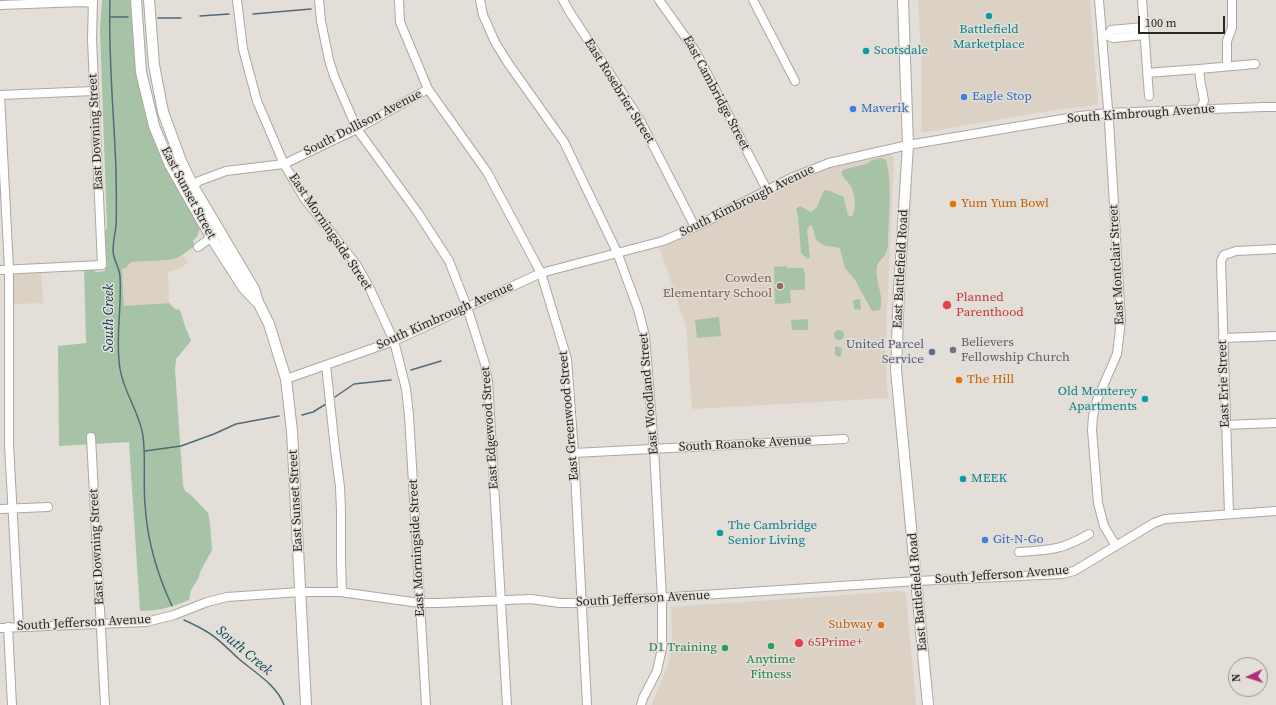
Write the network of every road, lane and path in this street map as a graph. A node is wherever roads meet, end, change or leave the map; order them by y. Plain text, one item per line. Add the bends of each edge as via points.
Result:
1 (136, 0) edge
2 (150, 0) edge
3 (237, 0) edge
4 (319, 0) edge
5 (399, 0) edge
6 (480, 0) edge
7 (563, 0) edge
8 (659, 0) edge
9 (903, 0) edge
10 (1099, 0) edge
11 (1142, 0) edge
12 (1232, 0) edge
13 (756, 1) edge
14 (93, 2) edge
15 (0, 5) edge
16 (1144, 27) junction
17 (1105, 35) junction
18 (1144, 35) junction
19 (1255, 64) dead end
20 (1228, 66) junction
21 (1199, 68) junction
22 (1147, 73) junction
23 (795, 81) dead end
24 (428, 89) junction
25 (94, 91) junction
26 (0, 95) edge
27 (1149, 96) dead end
28 (1202, 107) junction
29 (1276, 107) edge
30 (1108, 113) junction
31 (357, 129) junction
32 (908, 145) junction
33 (284, 164) junction
34 (3, 182) edge
35 (190, 189) junction
36 (767, 190) junction
37 (695, 227) junction
38 (220, 231) junction
39 (211, 237) junction
40 (198, 247) dead end
41 (1276, 249) edge
42 (617, 252) junction
43 (9, 269) junction
44 (0, 270) edge
45 (541, 273) junction
46 (258, 302) junction
47 (467, 307) junction
48 (1276, 336) edge
49 (1223, 338) junction
50 (394, 341) junction
51 (326, 365) junction
52 (286, 379) junction
53 (1276, 423) edge
54 (1225, 425) junction
55 (91, 437) dead end
56 (844, 439) dead end
57 (654, 448) junction
58 (574, 453) junction
59 (48, 507) dead end
60 (12, 508) junction
61 (0, 509) edge
62 (1276, 511) edge
63 (1229, 514) junction
64 (1089, 534) dead end
65 (1116, 546) junction
66 (1019, 552) dead end
67 (917, 581) junction
68 (300, 592) junction
69 (342, 592) junction
70 (662, 598) junction
71 (501, 600) junction
72 (420, 603) junction
73 (581, 603) junction
74 (101, 624) junction
75 (4, 627) edge
76 (19, 627) junction
77 (12, 705) edge
78 (105, 705) edge
79 (306, 705) edge
80 (426, 705) edge
81 (507, 705) edge
82 (587, 705) edge
83 (641, 705) edge
84 (928, 705) edge

1 - 35 main road, East Sunset Street via 141,72 154,126 170,165
2 - 35 main road, East Sunset Street via 154,65 163,112
3 - 33 street, East Morningside Street via 243,49 257,101
4 - 31 street, East Edgewood Street via 329,60
5 - 24 street, East Greenwood Street via 400,22
6 - 42 street, East Woodland Street via 483,15 495,42 564,142
7 - 37 street, East Rosebrier Street via 640,120
8 - 36 street, East Cambridge Street via 696,52
9 - 32 main road, East Battlefield Road
10 - 17 street, East Montclair Street
11 - 16 street
12 - 20 street via 1232,28 1227,42
13 - 23 street
14 - 15 street
14 - 25 street, East Downing Street via 91,24
16 - 17 street via 1111,30
16 - 18 street
17 - 18 street via 1114,38
17 - 30 street, East Montclair Street
18 - 22 street
19 - 20 street
20 - 21 street
21 - 22 street
21 - 28 street via 1204,101
22 - 27 street
24 - 31 street, South Dollison Avenue
24 - 45 street, East Greenwood Street via 487,172
25 - 26 street
25 - 43 street, East Downing Street via 102,265
26 - 34 street
28 - 29 street, South Kimbrough Avenue
28 - 30 street, South Kimbrough Avenue
30 - 32 street, South Kimbrough Avenue
30 - 65 street, East Montclair Street via 1121,321 1117,354 1097,400 1092,430 1098,503 1104,526
31 - 33 street, South Dollison Avenue
31 - 47 street, East Edgewood Street via 418,213 449,261
32 - 36 street, South Kimbrough Avenue via 829,163
32 - 67 main road, East Battlefield Road via 896,370
33 - 35 street, South Dollison Avenue via 226,171 209,177
33 - 50 street, East Morningside Street via 304,198 356,264
34 - 43 street
35 - 38 main road, East Sunset Street
35 - 39 main road, East Sunset Street
36 - 37 street, South Kimbrough Avenue
37 - 42 street, South Kimbrough Avenue via 663,241
38 - 39 street
38 - 46 main road, East Sunset Street via 254,289
39 - 40 street
39 - 46 main road, East Sunset Street via 244,287
41 - 49 street, East Erie Street via 1236,251 1224,255 1220,268
42 - 45 street, South Kimbrough Avenue
42 - 57 street, East Woodland Street via 645,336
43 - 44 street
43 - 60 street via 9,445
45 - 47 street, South Kimbrough Avenue
45 - 58 street, East Greenwood Street via 567,359
46 - 52 main road, East Sunset Street via 269,324
47 - 50 street, South Kimbrough Avenue
47 - 71 street, East Edgewood Street via 486,364 488,381
48 - 49 street
49 - 54 street, East Erie Street
50 - 51 street, South Kimbrough Avenue
50 - 72 street, East Morningside Street via 406,389 409,415
51 - 52 street, South Kimbrough Avenue
51 - 69 street via 340,487
52 - 68 main road, East Sunset Street via 292,430
53 - 54 street
54 - 63 street, East Erie Street
55 - 74 street, East Downing Street
56 - 57 street, South Roanoke Avenue
57 - 58 street, South Roanoke Avenue
57 - 70 street, East Woodland Street
58 - 73 street, East Greenwood Street
59 - 60 street
60 - 61 street
60 - 76 street
62 - 63 street, South Jefferson Avenue
63 - 65 street, South Jefferson Avenue via 1165,519
64 - 66 street via 1073,544 1060,548
65 - 67 street, South Jefferson Avenue via 1074,571 1062,574
67 - 70 street, South Jefferson Avenue
67 - 84 main road, East Battlefield Road
68 - 69 street, South Jefferson Avenue
68 - 74 street, South Jefferson Avenue via 228,597 155,620
68 - 79 main road, East Sunset Street
69 - 72 street, South Jefferson Avenue
70 - 73 street, South Jefferson Avenue
70 - 83 street, East Woodland Street via 662,648 657,671
71 - 72 street, South Jefferson Avenue
71 - 73 street, South Jefferson Avenue via 531,599 560,604
71 - 81 street, East Edgewood Street
72 - 80 street, East Morningside Street
73 - 82 street, East Greenwood Street
74 - 76 street, South Jefferson Avenue
74 - 78 street, East Downing Street
75 - 76 street, South Jefferson Avenue
75 - 77 street

